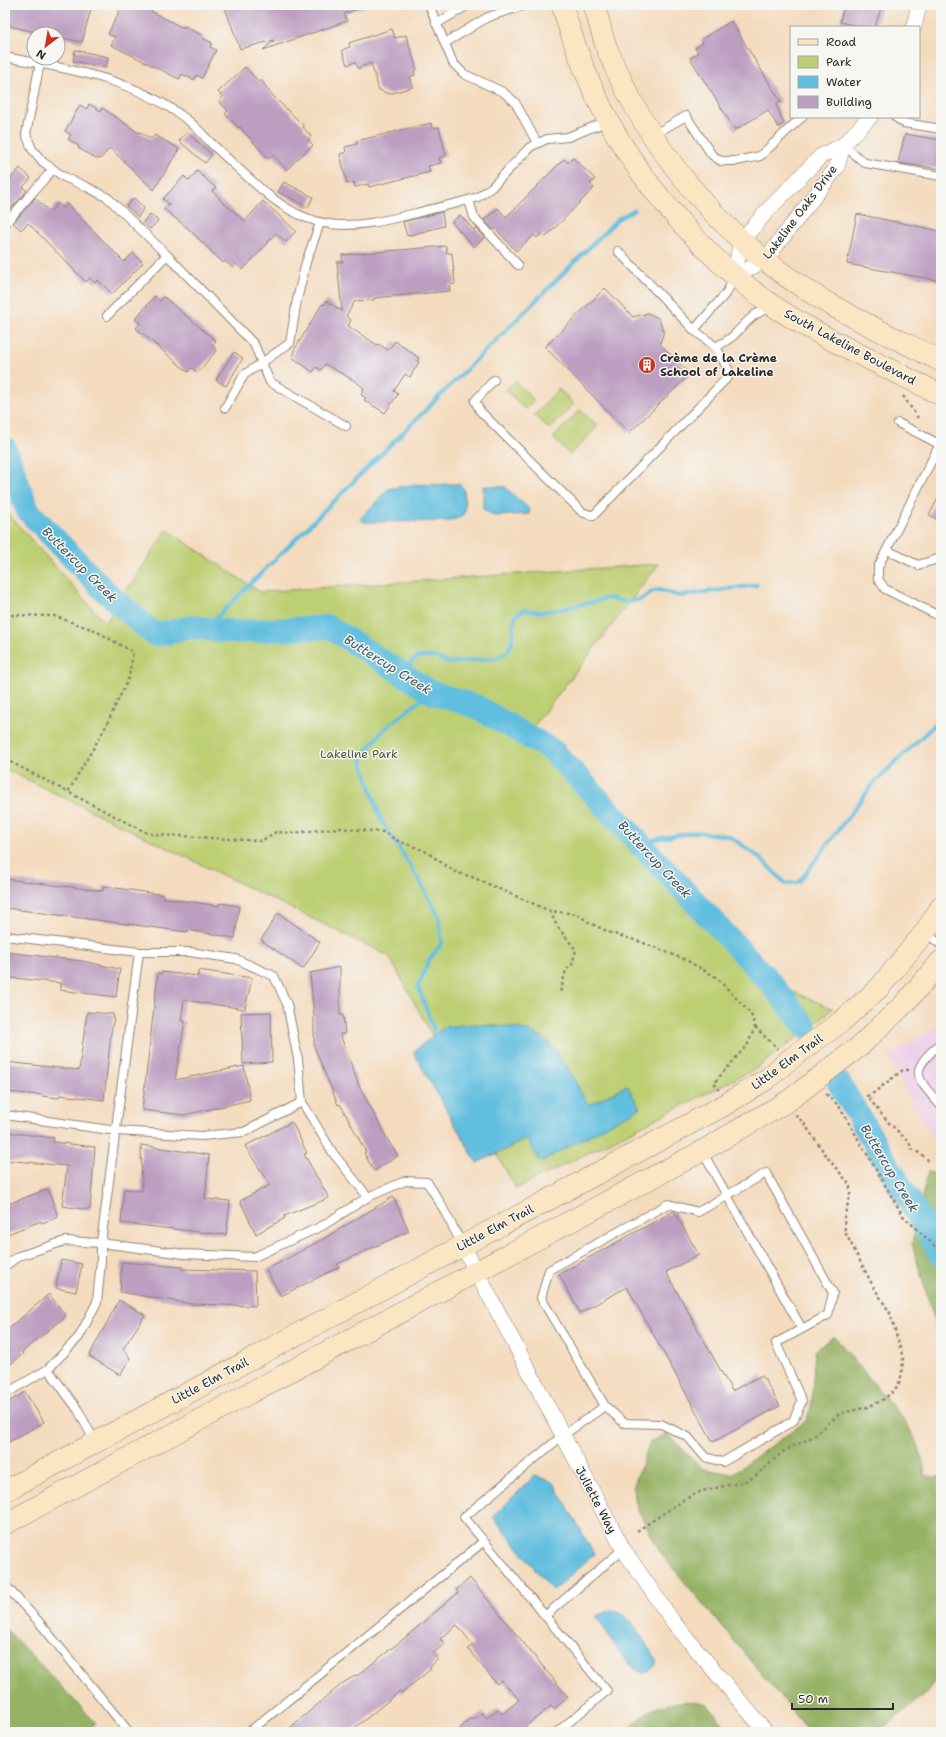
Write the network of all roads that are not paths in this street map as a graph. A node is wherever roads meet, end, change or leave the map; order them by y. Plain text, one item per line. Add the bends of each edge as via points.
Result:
1 (429, 5) edge
2 (468, 5) edge
3 (525, 5) edge
4 (562, 5) edge
5 (594, 5) edge
6 (919, 5) edge
7 (436, 24) junction
8 (914, 26) edge
9 (445, 43) junction
10 (5, 57) edge
11 (26, 61) edge
12 (39, 66) edge
13 (54, 66) edge
14 (801, 118) edge
15 (869, 118) edge
16 (896, 118) edge
17 (608, 121) junction
18 (941, 129) edge
19 (653, 136) junction
20 (537, 143) junction
21 (843, 146) junction
22 (54, 169) junction
23 (941, 176) edge
24 (469, 200) junction
25 (320, 223) junction
26 (5, 224) edge
27 (741, 241) junction
28 (618, 251) dead end
29 (168, 255) junction
30 (765, 260) junction
31 (518, 265) dead end
32 (734, 276) junction
33 (787, 314) junction
34 (107, 316) dead end
35 (694, 330) junction
36 (716, 347) junction
37 (940, 359) edge
38 (262, 363) junction
39 (494, 380) dead end
40 (941, 395) edge
41 (224, 408) dead end
42 (898, 422) dead end
43 (346, 426) dead end
44 (941, 444) edge
45 (887, 550) junction
46 (941, 558) edge
47 (941, 616) edge
48 (941, 908) edge
49 (925, 932) junction
50 (5, 936) edge
51 (941, 945) edge
52 (139, 952) junction
53 (941, 961) edge
54 (941, 1043) edge
55 (302, 1102) junction
56 (941, 1106) edge
57 (5, 1115) edge
58 (117, 1131) junction
59 (702, 1150) junction
60 (727, 1195) junction
61 (368, 1198) junction
62 (101, 1243) junction
63 (463, 1246) junction
64 (5, 1266) edge
65 (475, 1272) junction
66 (802, 1329) junction
67 (48, 1369) junction
68 (5, 1394) edge
69 (605, 1406) junction
70 (562, 1436) junction
71 (95, 1442) junction
72 (5, 1490) edge
73 (5, 1524) edge
74 (483, 1542) junction
75 (623, 1549) junction
76 (5, 1585) edge
77 (545, 1616) junction
78 (129, 1732) edge
79 (249, 1732) edge
80 (557, 1732) edge
81 (766, 1732) edge

1 - 7 lane
2 - 7 lane
3 - 9 lane via 488,17
4 - 17 street, South Lakeline Boulevard via 574,44
5 - 19 street via 608,51
6 - 8 street
7 - 9 lane
9 - 20 lane via 453,63 464,74 503,92 515,102
10 - 11 lane
12 - 22 lane via 26,134 32,149 43,162
13 - 25 lane via 128,85 164,104 187,119 233,164 281,205
14 - 19 lane via 760,156 736,161 720,161 712,155 686,116
15 - 21 street, Lakeline Oaks Drive
16 - 18 lane via 904,123
17 - 20 lane via 585,131
17 - 32 street, South Lakeline Boulevard via 637,166 666,204
19 - 27 street via 713,213
20 - 24 lane via 530,147 492,187
21 - 23 lane via 865,163
21 - 27 street, Lakeline Oaks Drive via 820,156
21 - 30 street, Lakeline Oaks Drive via 837,167
22 - 26 lane
22 - 29 lane via 64,177 108,198
24 - 25 lane via 371,224
24 - 31 lane via 474,217
25 - 38 lane via 306,262 290,343
27 - 30 street
27 - 32 street, Lakeline Oaks Drive
28 - 35 lane
29 - 34 lane
29 - 38 lane via 254,344
30 - 32 street, Lakeline Oaks Drive
30 - 37 street via 799,285 858,319
32 - 33 street, South Lakeline Boulevard
32 - 35 lane via 727,292
33 - 36 lane via 766,309 750,318 733,336
33 - 40 street, South Lakeline Boulevard via 832,340
35 - 36 lane
36 - 39 lane via 728,369 728,377 593,516 582,512 480,411 475,402
38 - 41 lane via 244,375
38 - 43 lane via 270,382
42 - 44 lane
44 - 45 lane
45 - 46 lane via 918,564
45 - 47 lane via 878,567 878,579 885,589
48 - 49 street, Little Elm Trail
49 - 51 lane
49 - 63 street, Little Elm Trail via 879,988 842,1021 767,1079 721,1107
50 - 52 lane
52 - 55 lane via 190,952 236,959 274,976 287,1004 298,1059
52 - 58 lane
53 - 59 street via 905,1003 860,1046 788,1101
54 - 56 lane via 924,1058 918,1072 920,1082
55 - 58 lane via 244,1132 202,1136
55 - 61 lane via 333,1153
57 - 58 lane
58 - 62 lane
59 - 60 lane
59 - 65 street
60 - 66 lane
60 - 66 lane via 766,1173 833,1293 828,1315
60 - 69 lane via 698,1212 668,1204 549,1270 542,1298
61 - 62 lane via 322,1226 254,1257 184,1254
61 - 63 lane via 405,1181 427,1182
62 - 64 lane via 65,1241 19,1256
62 - 67 lane via 97,1302 79,1337
63 - 65 street, Juliette Way
63 - 71 street, Little Elm Trail
65 - 70 street, Juliette Way
65 - 73 street
66 - 69 lane via 776,1343 802,1400 793,1421 723,1462 705,1457 688,1437 661,1424 624,1422
67 - 68 lane
67 - 71 lane via 78,1410
69 - 70 lane
70 - 74 lane via 464,1517
70 - 75 street, Juliette Way
71 - 72 street, Little Elm Trail
74 - 77 lane
74 - 79 lane
75 - 77 lane
75 - 81 street, Juliette Way via 674,1623
76 - 78 lane via 39,1622
77 - 80 lane via 607,1691

